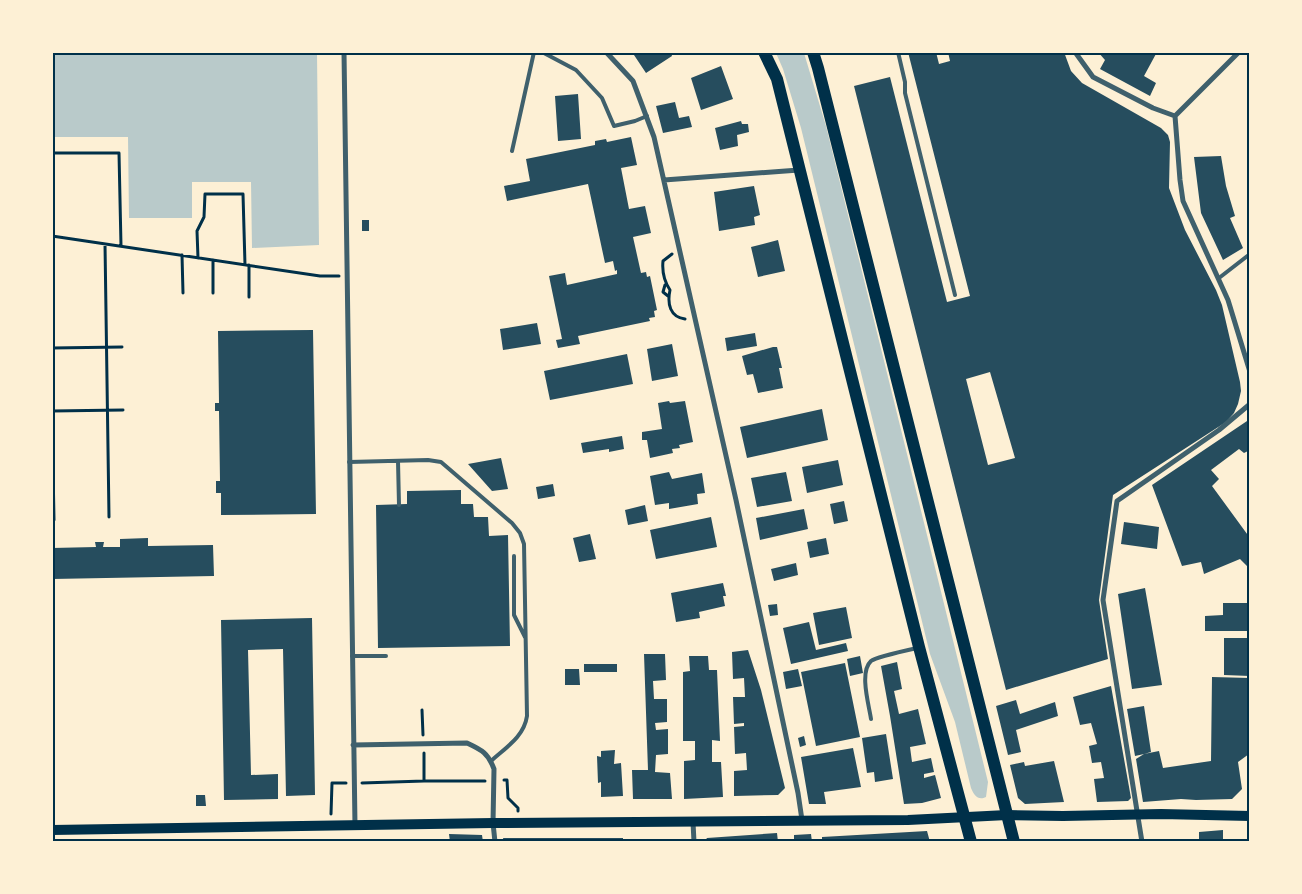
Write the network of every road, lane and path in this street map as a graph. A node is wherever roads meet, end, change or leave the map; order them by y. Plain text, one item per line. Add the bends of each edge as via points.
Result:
1 (344, 52) edge
2 (534, 52) edge
3 (542, 52) edge
4 (606, 52) edge
5 (764, 52) edge
6 (812, 52) edge
7 (898, 52) edge
8 (1075, 52) edge
9 (1239, 52) edge
10 (647, 116) junction
11 (1175, 116) junction
12 (512, 151) dead end
13 (52, 153) edge
14 (799, 170) junction
15 (664, 180) junction
16 (52, 236) edge
17 (105, 244) junction
18 (121, 246) junction
19 (672, 253) dead end
20 (1250, 254) edge
21 (182, 256) junction
22 (198, 258) junction
23 (213, 260) junction
24 (247, 265) junction
25 (346, 276) junction
26 (1218, 278) junction
27 (666, 284) junction
28 (676, 288) dead end
29 (670, 290) junction
30 (183, 293) dead end
31 (213, 293) dead end
32 (955, 295) dead end
33 (249, 297) dead end
34 (668, 297) junction
35 (687, 319) dead end
36 (122, 347) dead end
37 (52, 348) edge
38 (107, 348) junction
39 (1249, 368) edge
40 (1250, 404) edge
41 (107, 410) junction
42 (123, 410) dead end
43 (52, 412) edge
44 (398, 461) junction
45 (348, 462) junction
46 (399, 505) dead end
47 (109, 518) dead end
48 (54, 520) dead end
49 (514, 556) dead end
50 (526, 639) junction
51 (919, 647) junction
52 (352, 656) junction
53 (386, 656) dead end
54 (422, 710) dead end
55 (871, 719) dead end
56 (424, 743) junction
57 (354, 745) junction
58 (491, 761) junction
59 (494, 781) junction
60 (1138, 814) junction
61 (1007, 815) junction
62 (1250, 816) edge
63 (964, 817) junction
64 (802, 820) junction
65 (693, 821) junction
66 (493, 823) junction
67 (518, 823) junction
68 (355, 826) junction
69 (52, 830) edge
70 (495, 842) edge
71 (694, 842) edge
72 (970, 842) edge
73 (1014, 842) edge
74 (1142, 842) edge

1 - 25 street
2 - 12 lane
3 - 10 lane via 576,70 602,98 614,126
4 - 10 street via 633,81
5 - 14 main road via 777,79
6 - 61 main road
7 - 32 lane via 905,93
8 - 11 street via 1093,77 1152,108
9 - 11 street
10 - 15 street
11 - 26 street via 1183,201
13 - 18 path via 119,153
14 - 15 street
14 - 51 main road
15 - 64 street via 738,510
16 - 17 path
17 - 18 path
17 - 38 path
18 - 21 path
19 - 27 path via 662,268
20 - 26 lane
21 - 22 path
21 - 30 path
22 - 23 path
22 - 24 path via 197,232 204,217 205,194 243,194
23 - 24 path
23 - 31 path
24 - 25 path via 320,276
24 - 33 path
25 - 45 street
26 - 39 street
27 - 29 path
27 - 34 path via 663,292
28 - 29 path
29 - 34 path
34 - 35 path via 672,314
36 - 38 path
37 - 38 path
38 - 41 path
40 - 60 street via 1219,430 1117,501 1103,600
41 - 42 path
41 - 43 path
41 - 47 path
43 - 48 path
44 - 45 lane
44 - 46 lane
44 - 50 lane via 442,462 520,533 524,544
45 - 52 street
49 - 50 lane via 514,615
50 - 58 lane via 526,726
51 - 55 lane via 872,660 866,668
51 - 63 main road
52 - 53 lane
52 - 57 street
54 - 56 path
56 - 57 street
56 - 58 street via 467,743 482,750
56 - 59 path via 424,781
57 - 68 street
58 - 59 street
59 - 66 street
59 - 67 path via 507,780 508,798 518,808
60 - 61 main road
60 - 62 main road
60 - 74 street
61 - 63 main road
61 - 73 main road
63 - 64 main road
63 - 72 main road
64 - 65 main road
65 - 67 main road
65 - 71 street
66 - 67 main road
66 - 68 main road
66 - 70 street
68 - 69 main road

